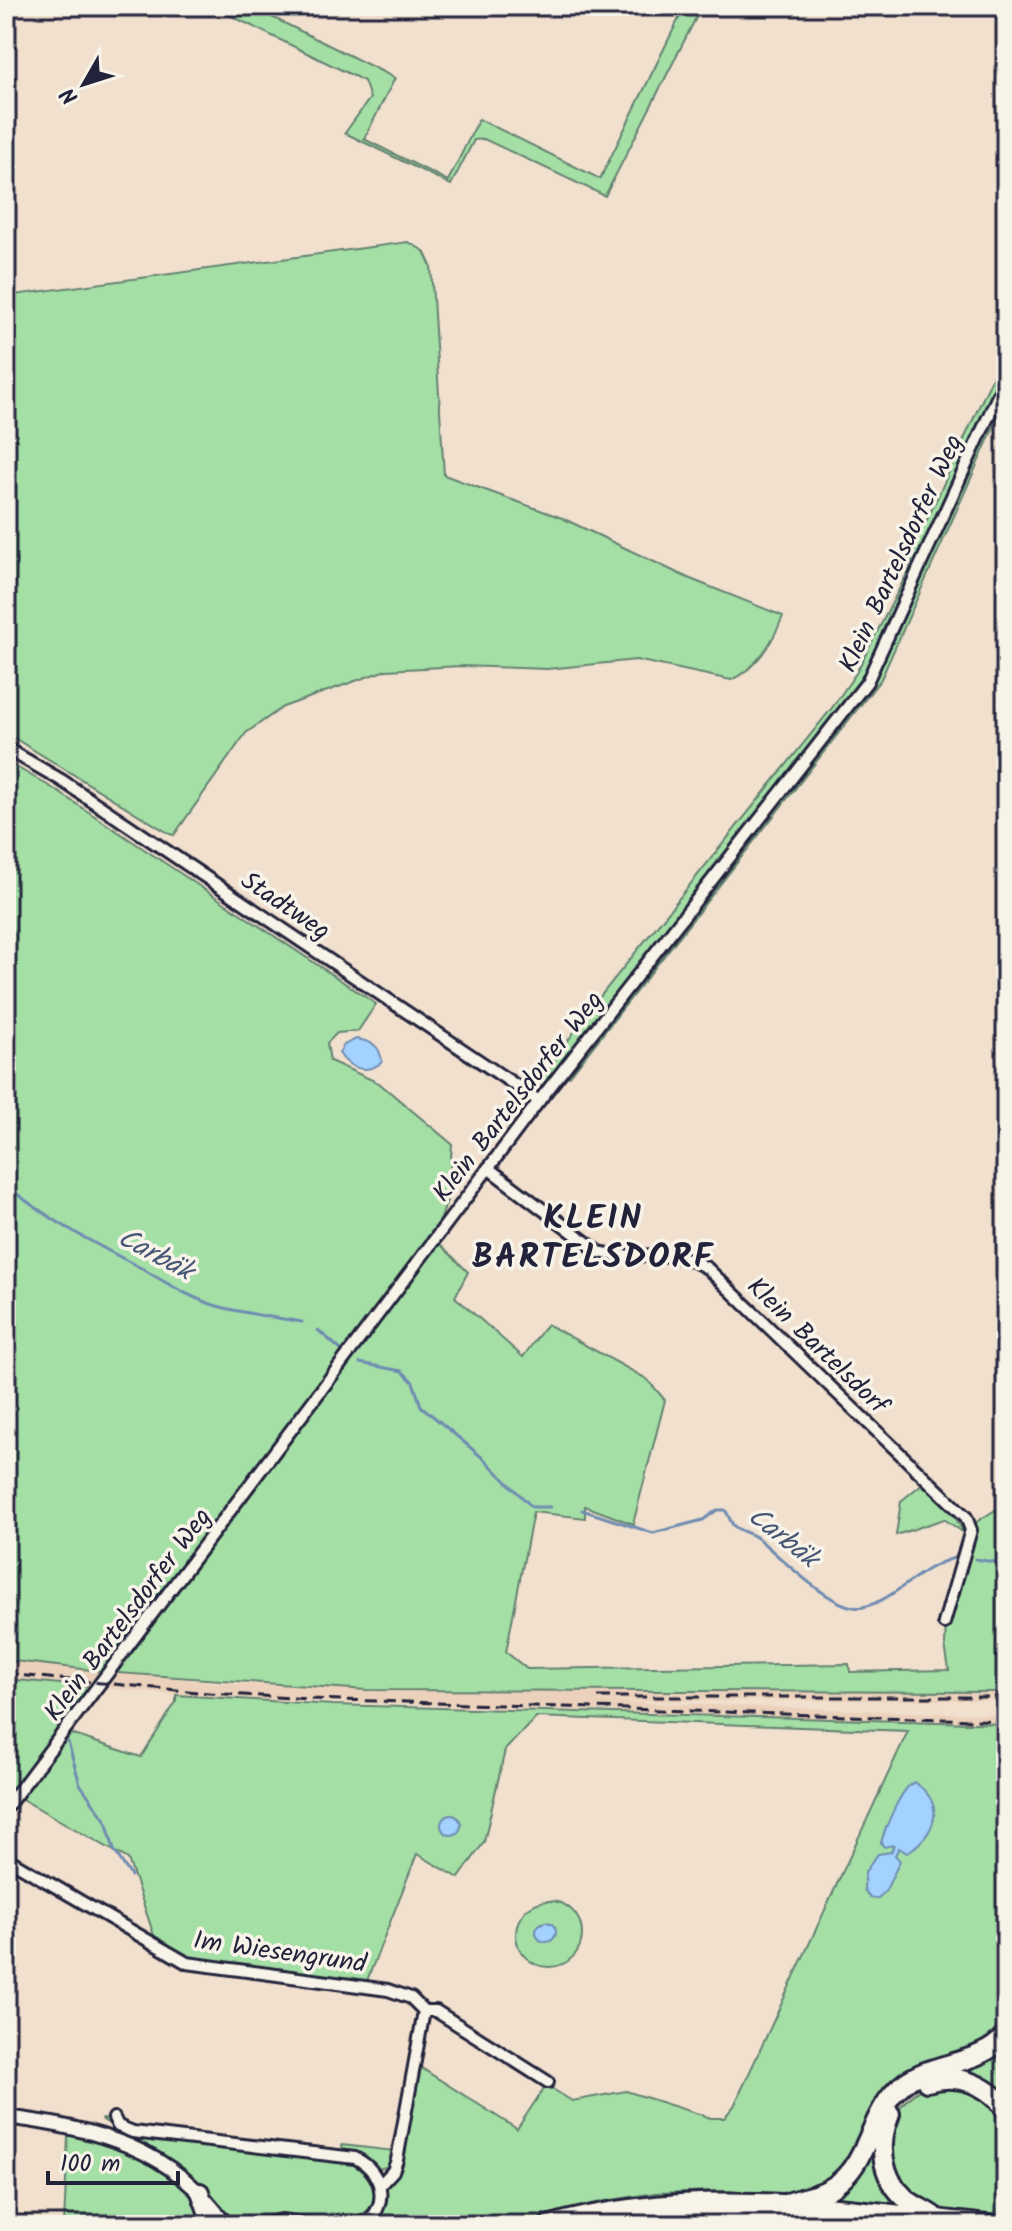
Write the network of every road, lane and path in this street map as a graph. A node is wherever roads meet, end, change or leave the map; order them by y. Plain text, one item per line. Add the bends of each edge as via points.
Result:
1 (1006, 378) edge
2 (6, 748) edge
3 (539, 1101) junction
4 (488, 1168) junction
5 (944, 1623) dead end
6 (6, 1808) edge
7 (6, 1858) edge
8 (424, 2011) junction
9 (1006, 2035) edge
10 (548, 2082) dead end
11 (1006, 2109) edge
12 (6, 2117) edge
13 (114, 2118) dead end
14 (381, 2184) junction
15 (200, 2192) junction
16 (793, 2216) edge
17 (936, 2218) junction
18 (266, 2224) edge
19 (212, 2225) edge
20 (226, 2225) edge
21 (312, 2225) edge
22 (363, 2225) edge
23 (547, 2225) edge
24 (604, 2225) edge
25 (857, 2225) edge
26 (997, 2225) edge

1 - 3 street, Klein Bartelsdorfer Weg via 867,682
2 - 3 street, Stadtweg
3 - 4 street, Klein Bartelsdorfer Weg
4 - 5 street, Klein Bartelsdorf via 599,1252 616,1257 676,1254 707,1268 966,1517 971,1530
4 - 6 street, Klein Bartelsdorfer Weg
7 - 8 street, Im Wiesengrund via 187,1963 388,1990 411,1998
8 - 10 street, Im Wiesengrund via 436,2011
8 - 14 street via 397,2160
9 - 16 highway via 974,2058 904,2084 882,2109 843,2179
11 - 17 highway via 986,2088 952,2079 923,2084 894,2108 882,2143 886,2168 905,2198
12 - 15 street via 98,2133 153,2158
13 - 14 street via 118,2126 133,2132 344,2155 371,2168
14 - 22 street via 378,2207
15 - 19 highway
15 - 20 street
16 - 17 highway
16 - 23 highway via 706,2199 605,2210
16 - 24 highway via 718,2213
16 - 25 highway
17 - 26 highway
18 - 21 street

